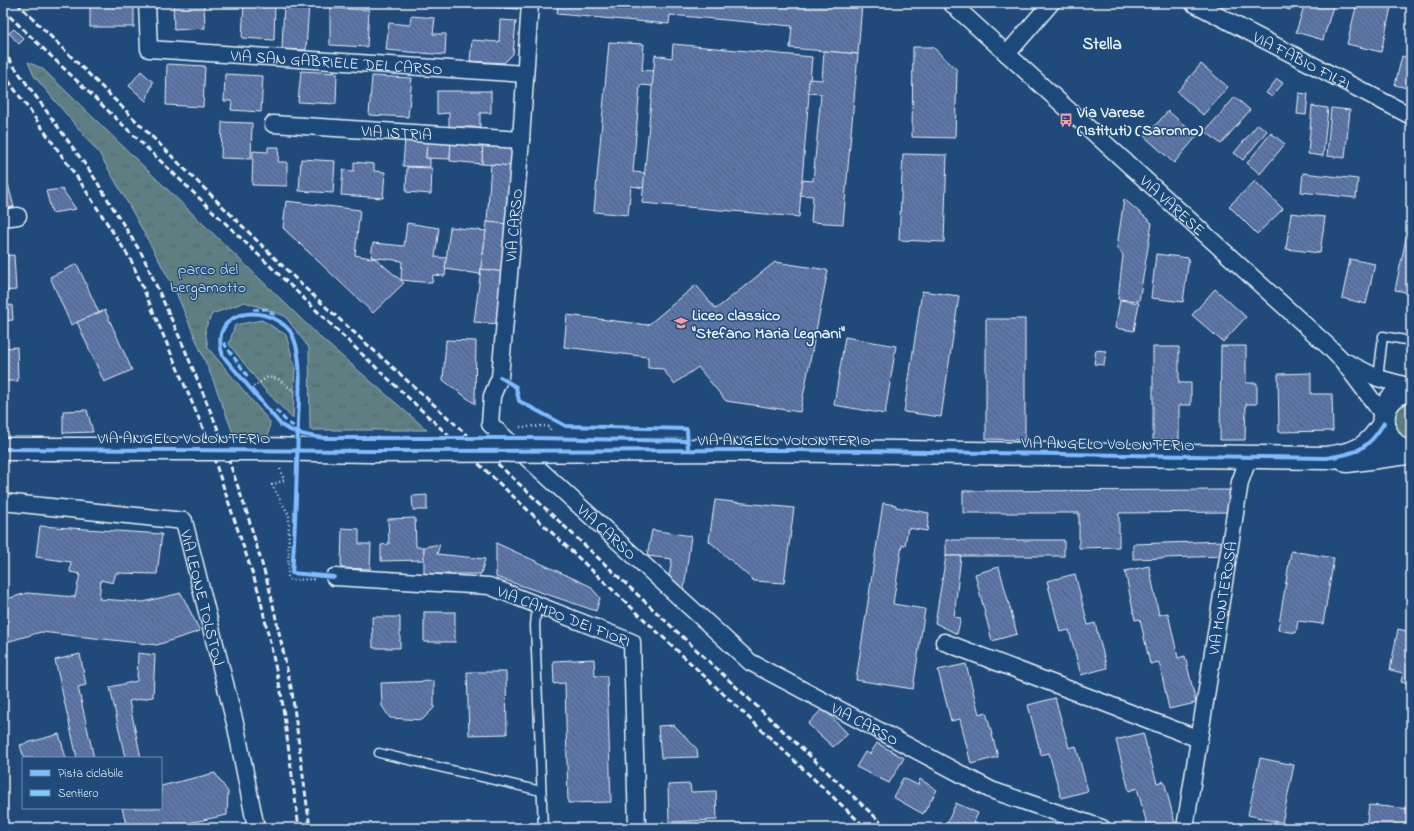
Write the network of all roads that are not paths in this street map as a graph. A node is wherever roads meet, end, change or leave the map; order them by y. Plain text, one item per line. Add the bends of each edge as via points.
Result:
1 (147, 3) edge
2 (530, 3) edge
3 (950, 3) edge
4 (1051, 3) edge
5 (1193, 3) edge
6 (1007, 54) junction
7 (525, 74) junction
8 (1411, 116) edge
9 (273, 124) dead end
10 (521, 140) junction
11 (1411, 341) edge
12 (1342, 360) junction
13 (1378, 378) junction
14 (1411, 388) edge
15 (1384, 420) junction
16 (3, 449) edge
17 (1409, 454) edge
18 (1249, 458) junction
19 (1326, 458) junction
20 (3, 502) edge
21 (334, 577) road end
22 (537, 605) junction
23 (944, 642) dead end
24 (1199, 739) junction
25 (378, 753) dead end
26 (541, 791) junction
27 (256, 828) edge
28 (543, 828) edge
29 (637, 828) edge
30 (1102, 828) edge
31 (1185, 828) edge

1 - 7 street, VIA SAN GABRIELE DEL CARSO via 149,49
2 - 7 street, VIA CARSO
3 - 6 street, VIA VARESE
4 - 6 street
5 - 8 street, VIA FABIO FILZI
6 - 12 street, VIA VARESE
7 - 10 street, VIA CARSO
9 - 10 street, VIA ISTRIA
10 - 30 street, VIA CARSO via 500,377 492,396 490,424 750,662 991,790
11 - 13 lane via 1383,336
12 - 13 street
12 - 15 street, VIA VARESE
13 - 14 street
14 - 15 street, VIA ANGELO VOLONTERIO via 1392,399
15 - 17 street via 1389,440 1396,448
15 - 19 street, VIA ANGELO VOLONTERIO via 1374,438 1363,448 1349,454
16 - 18 street, VIA ANGELO VOLONTERIO, bridge via 755,450
17 - 19 street, VIA ANGELO VOLONTERIO via 1357,461
18 - 19 street, VIA ANGELO VOLONTERIO
18 - 24 street, VIA MONTEROSA via 1240,482
20 - 27 street, VIA LEONE TOLSTOJ via 184,521 236,727
21 - 22 street, VIA CAMPO DEI FIORI via 489,586
22 - 26 lane via 535,625
22 - 29 street, VIA CAMPO DEI FIORI via 632,642
23 - 24 street
24 - 31 street, VIA MONTEROSA
25 - 26 lane
26 - 28 lane

